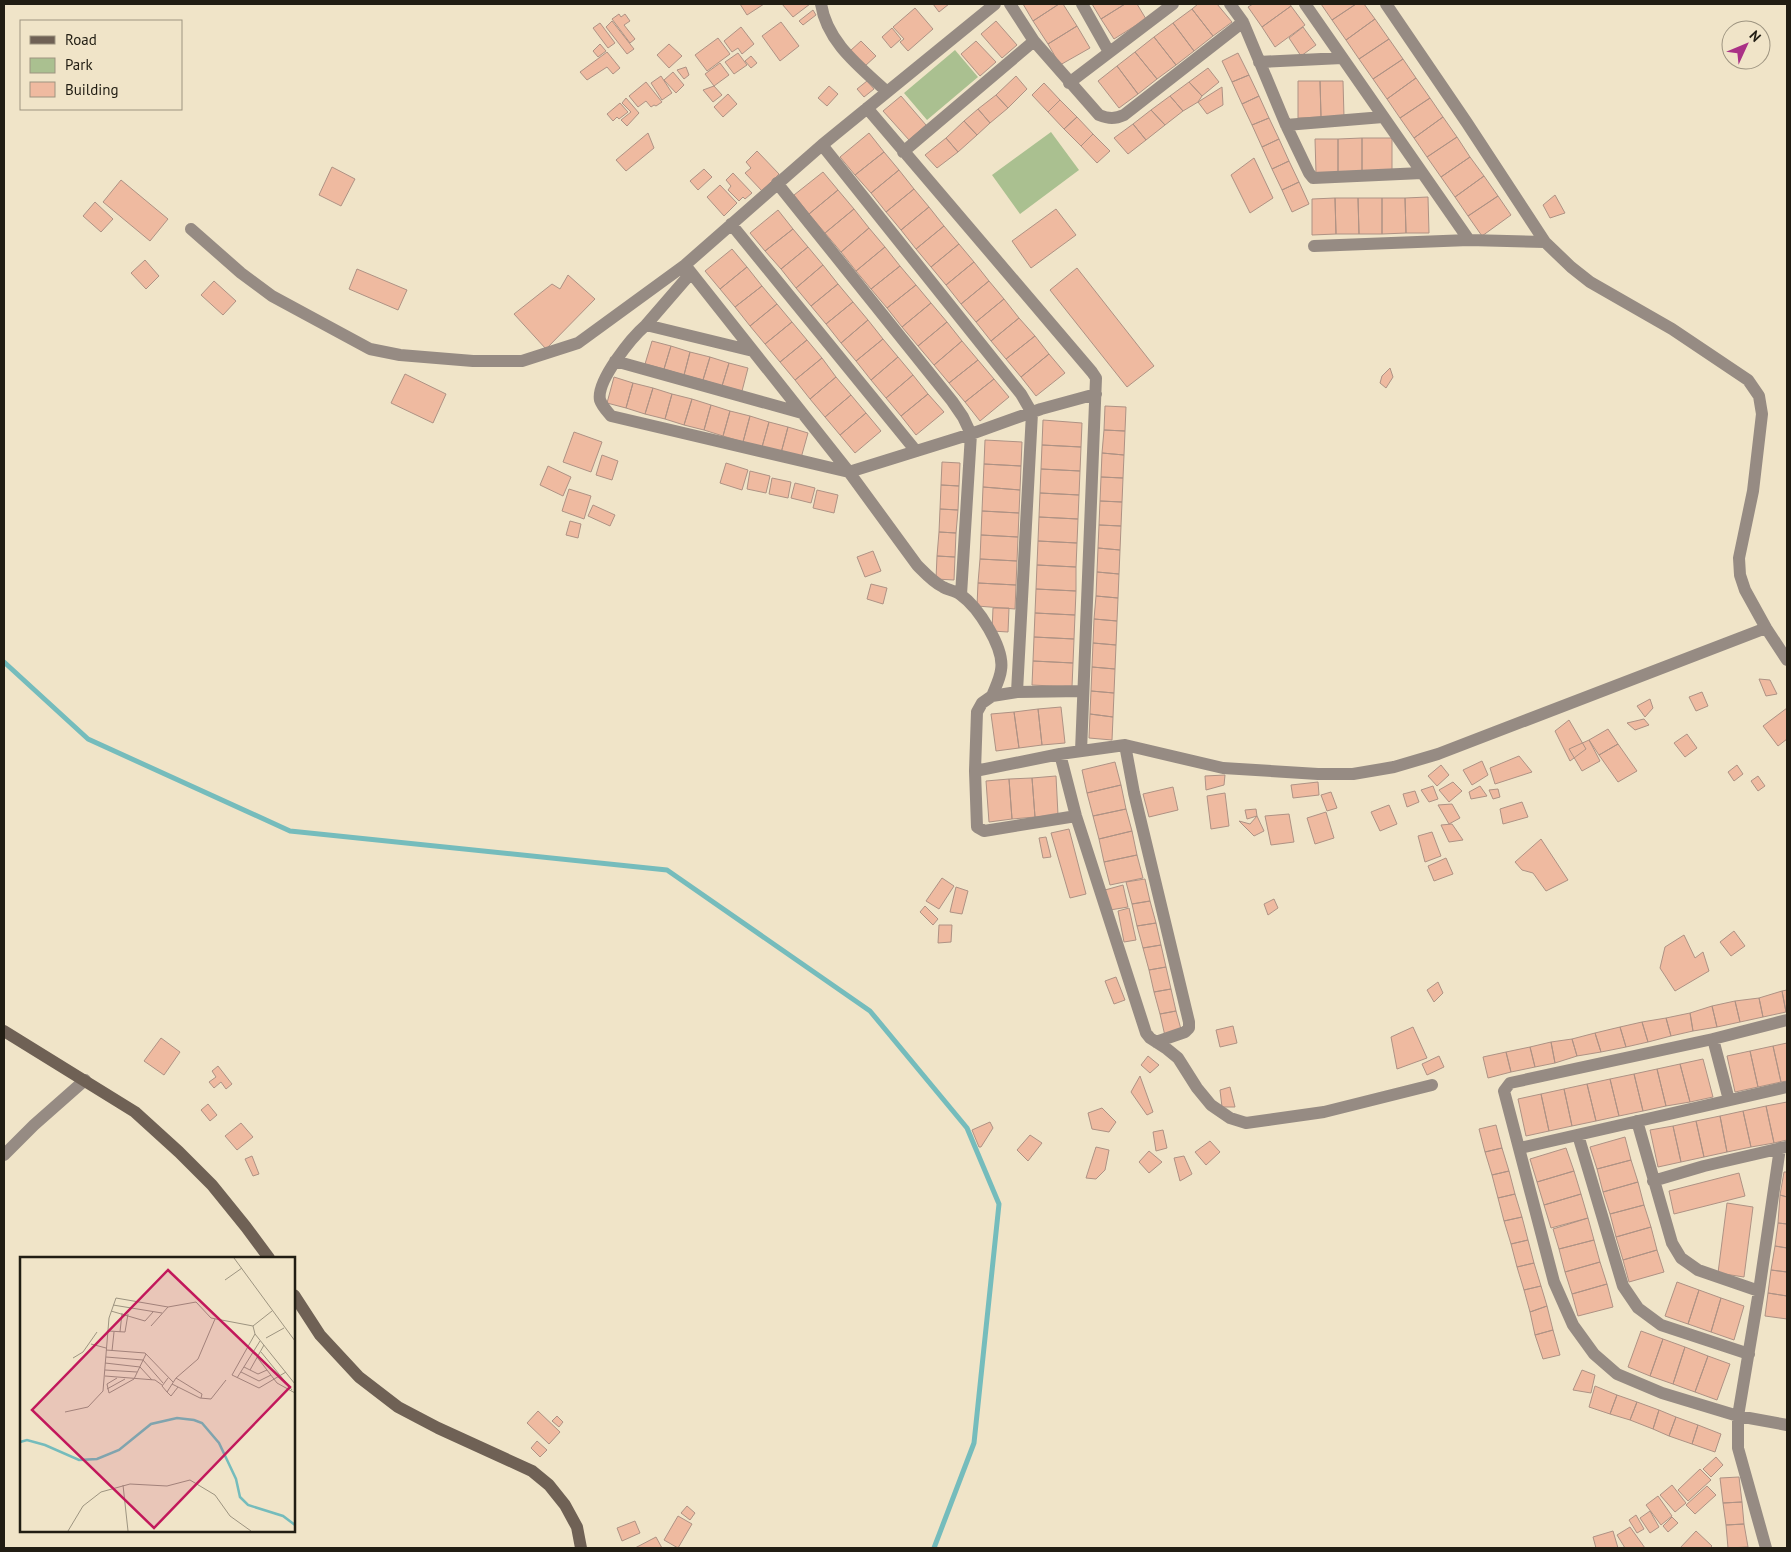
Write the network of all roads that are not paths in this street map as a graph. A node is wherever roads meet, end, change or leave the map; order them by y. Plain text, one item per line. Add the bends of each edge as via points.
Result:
1 (821, 4) edge
2 (995, 4) edge
3 (1010, 4) edge
4 (1082, 4) edge
5 (1151, 4) edge
6 (1173, 4) edge
7 (1230, 4) edge
8 (1305, 4) edge
9 (1386, 4) edge
10 (1158, 15) junction
11 (1243, 22) junction
12 (1034, 41) junction
13 (1108, 52) junction
14 (1342, 58) junction
15 (1259, 62) junction
16 (1069, 83) junction
17 (886, 92) junction
18 (866, 108) junction
19 (1383, 117) junction
20 (1286, 125) junction
21 (822, 145) junction
22 (904, 152) junction
23 (1422, 173) junction
24 (777, 183) junction
25 (731, 224) junction
26 (191, 229) dead end
27 (1469, 240) junction
28 (1545, 242) junction
29 (1314, 246) dead end
30 (688, 269) junction
31 (646, 325) junction
32 (753, 351) junction
33 (615, 361) junction
34 (1096, 394) junction
35 (802, 413) junction
36 (1032, 413) junction
37 (971, 434) junction
38 (916, 451) junction
39 (849, 472) junction
40 (960, 595) junction
41 (1766, 628) junction
42 (1787, 660) edge
43 (1082, 691) junction
44 (1017, 692) junction
45 (992, 696) junction
46 (1125, 745) junction
47 (1081, 751) junction
48 (1060, 754) junction
49 (975, 771) junction
50 (1076, 816) junction
51 (1787, 1020) edge
52 (4, 1031) edge
53 (1713, 1039) junction
54 (1156, 1042) junction
55 (85, 1080) junction
56 (1432, 1085) dead end
57 (1787, 1087) edge
58 (1729, 1100) junction
59 (1637, 1121) junction
60 (1578, 1135) junction
61 (1784, 1147) edge
62 (1520, 1148) junction
63 (4, 1155) edge
64 (1653, 1181) junction
65 (268, 1257) edge
66 (1759, 1292) junction
67 (295, 1297) edge
68 (1749, 1354) junction
69 (1738, 1416) junction
70 (1787, 1424) edge
71 (581, 1548) edge
72 (1766, 1548) edge

1 - 17 street via 827,26 839,46
2 - 17 street
3 - 12 street
4 - 13 street
5 - 10 street
6 - 10 street
7 - 11 street
8 - 14 street
9 - 28 street
10 - 13 street
11 - 15 street
11 - 16 street via 1116,118 1099,115
12 - 16 street
12 - 22 street
13 - 16 street
14 - 15 street
14 - 19 street
15 - 20 street
17 - 18 street
18 - 21 street
18 - 22 street
19 - 20 street
19 - 23 street
20 - 23 street via 1313,178
21 - 24 street
21 - 36 street
22 - 34 street via 1092,372 1097,384
23 - 27 street
24 - 25 street
24 - 37 street via 952,401
25 - 30 street
25 - 38 street
26 - 30 street via 240,273 272,296 370,349 473,361 522,361 578,343
27 - 28 street
27 - 29 street
28 - 41 street via 1590,282 1672,329 1748,380 1759,396 1762,414 1753,491 1739,558 1745,590
30 - 31 street
30 - 32 street
31 - 32 street
31 - 33 street
32 - 35 street
33 - 35 street
33 - 39 street via 600,393 600,401 611,416
34 - 36 street
34 - 43 street
35 - 39 street
36 - 37 street
36 - 44 street
37 - 38 street
37 - 40 street
38 - 39 street
39 - 40 street via 917,564 942,587
40 - 45 street via 980,616 1000,655 1001,670
41 - 42 street
41 - 46 street via 1438,754 1394,767 1353,774 1223,768
43 - 44 street
43 - 47 street
44 - 45 street
45 - 49 street via 976,712
46 - 47 street
46 - 54 street via 1189,1022 1185,1032
47 - 48 street
48 - 49 street
48 - 50 street
49 - 50 street via 977,826 980,830
50 - 54 street via 1146,1033
51 - 53 street
52 - 55 street
53 - 58 street
53 - 62 street via 1510,1083 1504,1091
54 - 56 street via 1178,1058 1211,1105 1230,1118 1246,1123 1324,1112
55 - 63 street
55 - 65 street via 135,1112 179,1152 212,1185
57 - 58 street
58 - 59 street
59 - 60 street
59 - 64 street
60 - 62 street
60 - 68 street via 1623,1286 1638,1308 1661,1325
61 - 64 street
61 - 66 street
62 - 69 street via 1554,1282 1572,1325 1594,1354 1617,1374 1662,1394
64 - 66 street via 1672,1243 1681,1258 1698,1270
66 - 68 street
67 - 71 street via 320,1335 359,1377 398,1407 532,1471 549,1485 565,1504 577,1527
68 - 69 street
69 - 70 street
69 - 72 street via 1738,1448

